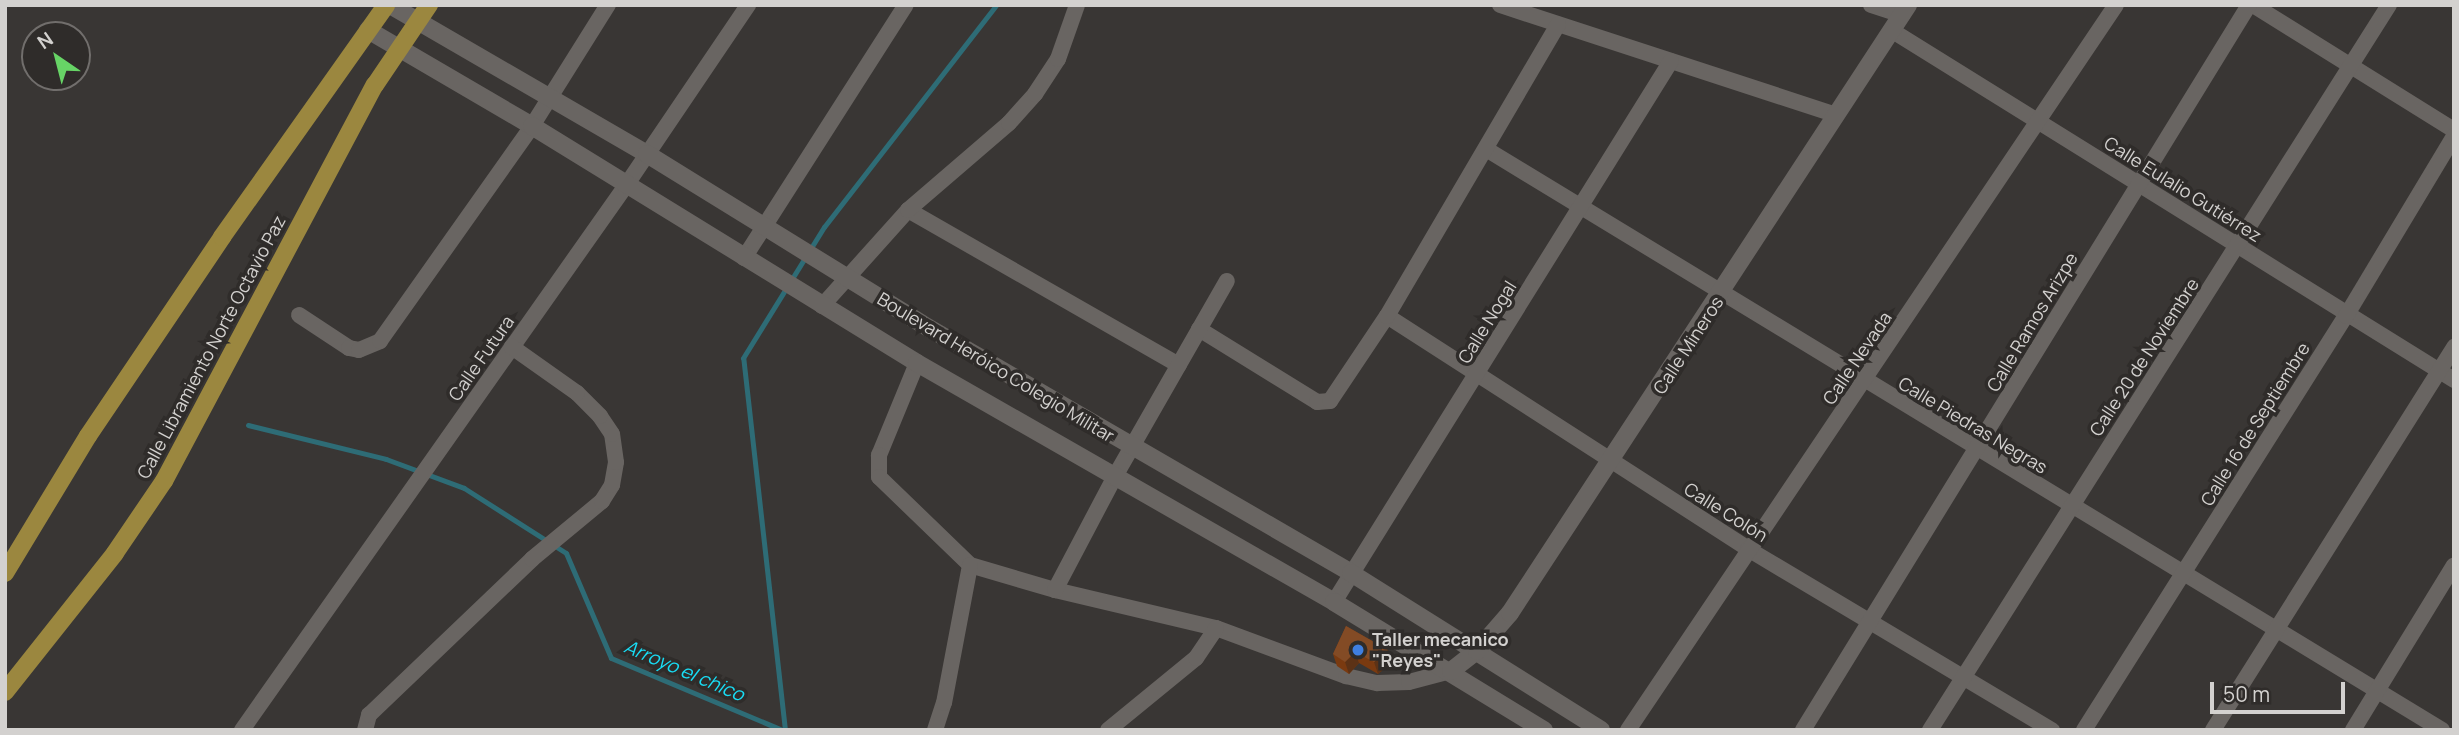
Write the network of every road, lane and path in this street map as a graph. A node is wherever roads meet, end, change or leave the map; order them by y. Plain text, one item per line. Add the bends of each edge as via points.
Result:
1 (388, 5) edge
2 (429, 5) edge
3 (608, 5) edge
4 (748, 5) edge
5 (906, 5) edge
6 (1077, 5) edge
7 (1500, 5) edge
8 (1871, 5) edge
9 (2116, 5) edge
10 (2251, 5) edge
11 (2389, 5) edge
12 (1905, 10) edge
13 (417, 22) junction
14 (1559, 24) junction
15 (368, 30) junction
16 (1891, 30) junction
17 (398, 49) junction
18 (1671, 61) junction
19 (2349, 66) junction
20 (550, 98) junction
21 (1836, 115) junction
22 (2037, 120) junction
23 (532, 126) junction
24 (2454, 130) edge
25 (2454, 136) edge
26 (1486, 149) junction
27 (647, 154) junction
28 (627, 184) junction
29 (2139, 184) junction
30 (1581, 206) junction
31 (908, 210) junction
32 (764, 227) junction
33 (2238, 247) junction
34 (744, 258) junction
35 (845, 278) junction
36 (1227, 281) dead end
37 (1721, 294) junction
38 (822, 306) junction
39 (299, 315) dead end
40 (1387, 316) junction
41 (2346, 316) junction
42 (1199, 329) junction
43 (512, 347) junction
44 (2454, 347) edge
45 (917, 363) junction
46 (1180, 365) junction
47 (2439, 371) junction
48 (1478, 374) junction
49 (2454, 380) edge
50 (1865, 382) junction
51 (1132, 448) junction
52 (1977, 450) junction
53 (1610, 461) junction
54 (1114, 478) junction
55 (2070, 507) junction
56 (1748, 549) junction
57 (970, 565) junction
58 (2454, 565) edge
59 (5, 573) edge
60 (1351, 573) junction
61 (2182, 574) junction
62 (1055, 590) junction
63 (1334, 602) junction
64 (1869, 619) junction
65 (1216, 628) junction
66 (2274, 630) junction
67 (1477, 651) junction
68 (1451, 671) junction
69 (1964, 676) junction
70 (2376, 691) junction
71 (5, 692) edge
72 (242, 730) edge
73 (365, 730) edge
74 (935, 730) edge
75 (1108, 730) edge
76 (1544, 730) edge
77 (1601, 730) edge
78 (1629, 730) edge
79 (1803, 730) edge
80 (1930, 730) edge
81 (2052, 730) edge
82 (2084, 730) edge
83 (2213, 730) edge
84 (2353, 730) edge
85 (2442, 730) edge

1 - 13 street, Boulevard Heróico Colegio Militar
1 - 15 main road, Calle Libramiento Norte Octavio Paz
2 - 13 main road, Calle Libramiento Norte Octavio Paz
3 - 20 street
4 - 27 street, Calle Futura
5 - 32 street
6 - 31 street via 1058,58 1035,94 1009,123
7 - 14 street
8 - 12 street
9 - 22 street, Calle Nevada
10 - 19 street
10 - 29 street, Calle Ramos Arizpe
11 - 19 street, Calle 20 de Noviembre
12 - 16 street, Calle Mineros
13 - 17 main road, Calle Libramiento Norte Octavio Paz
13 - 20 street, Boulevard Heróico Colegio Militar
14 - 18 street
14 - 26 street
15 - 17 street, Boulevard Heróico Colegio Militar
15 - 59 main road, Calle Libramiento Norte Octavio Paz via 88,436
16 - 21 street, Calle Mineros
16 - 22 street, Calle Eulalio Gutiérrez
17 - 23 street, Boulevard Heróico Colegio Militar
17 - 71 main road, Calle Libramiento Norte Octavio Paz via 368,97 164,481 115,553
18 - 21 street
18 - 30 street, Calle Nogal
19 - 24 street
19 - 33 street, Calle 20 de Noviembre
20 - 23 street
20 - 27 street, Boulevard Heróico Colegio Militar
21 - 37 street, Calle Mineros
22 - 29 street, Calle Eulalio Gutiérrez
22 - 50 street, Calle Nevada
23 - 28 street, Boulevard Heróico Colegio Militar
23 - 39 street via 380,341 359,351 348,348
25 - 41 street, Calle 16 de Septiembre
26 - 30 street, Calle Piedras Negras
26 - 40 street
27 - 28 street, Calle Futura
27 - 32 street, Boulevard Heróico Colegio Militar
28 - 34 street, Boulevard Heróico Colegio Militar
28 - 43 street, Calle Futura
29 - 33 street, Calle Eulalio Gutiérrez
29 - 52 street, Calle Ramos Arizpe
30 - 37 street, Calle Piedras Negras
30 - 48 street, Calle Nogal
31 - 35 street
31 - 46 street
32 - 34 street
32 - 35 street, Boulevard Heróico Colegio Militar
33 - 41 street, Calle Eulalio Gutiérrez
33 - 55 street, Calle 20 de Noviembre
34 - 38 street, Boulevard Heróico Colegio Militar
35 - 38 street
35 - 51 street, Boulevard Heróico Colegio Militar
36 - 42 street
37 - 50 street, Calle Piedras Negras
37 - 53 street, Calle Mineros
38 - 45 street, Boulevard Heróico Colegio Militar
40 - 42 street via 1336,395 1325,403
40 - 48 street, Calle Colón
41 - 47 street, Calle Eulalio Gutiérrez
41 - 61 street, Calle 16 de Septiembre
42 - 46 street
43 - 72 street, Calle Futura
43 - 73 street via 577,393 600,416 612,434 616,462 612,485 602,501 532,559 369,715
44 - 47 street
45 - 54 street, Boulevard Heróico Colegio Militar
45 - 57 street via 878,454 879,477
46 - 51 street
47 - 49 street, Calle Eulalio Gutiérrez
47 - 66 street
48 - 53 street, Calle Colón
48 - 60 street, Calle Nogal
50 - 52 street, Calle Piedras Negras
50 - 56 street, Calle Nevada
51 - 54 street
51 - 60 street, Boulevard Heróico Colegio Militar
52 - 55 street, Calle Piedras Negras
52 - 64 street, Calle Ramos Arizpe
53 - 56 street, Calle Colón
53 - 67 street, Calle Mineros via 1510,613
54 - 62 street
54 - 63 street, Boulevard Heróico Colegio Militar
55 - 61 street, Calle Piedras Negras
55 - 69 street, Calle 20 de Noviembre
56 - 64 street, Calle Colón
56 - 78 street, Calle Nevada
57 - 62 street
57 - 74 street
58 - 70 street
60 - 63 street, Calle Nogal
60 - 67 street, Boulevard Heróico Colegio Militar
61 - 66 street, Calle Piedras Negras
61 - 82 street, Calle 16 de Septiembre
62 - 65 street
63 - 68 street, Boulevard Heróico Colegio Militar
64 - 69 street, Calle Colón
64 - 79 street, Calle Ramos Arizpe
65 - 68 street via 1377,683 1409,682
65 - 75 street via 1196,658
66 - 70 street, Calle Piedras Negras
66 - 83 street
67 - 68 street, Calle Mineros
67 - 77 street, Boulevard Heróico Colegio Militar
68 - 76 street, Boulevard Heróico Colegio Militar
69 - 80 street, Calle 20 de Noviembre
69 - 81 street, Calle Colón
70 - 84 street
70 - 85 street, Calle Piedras Negras

